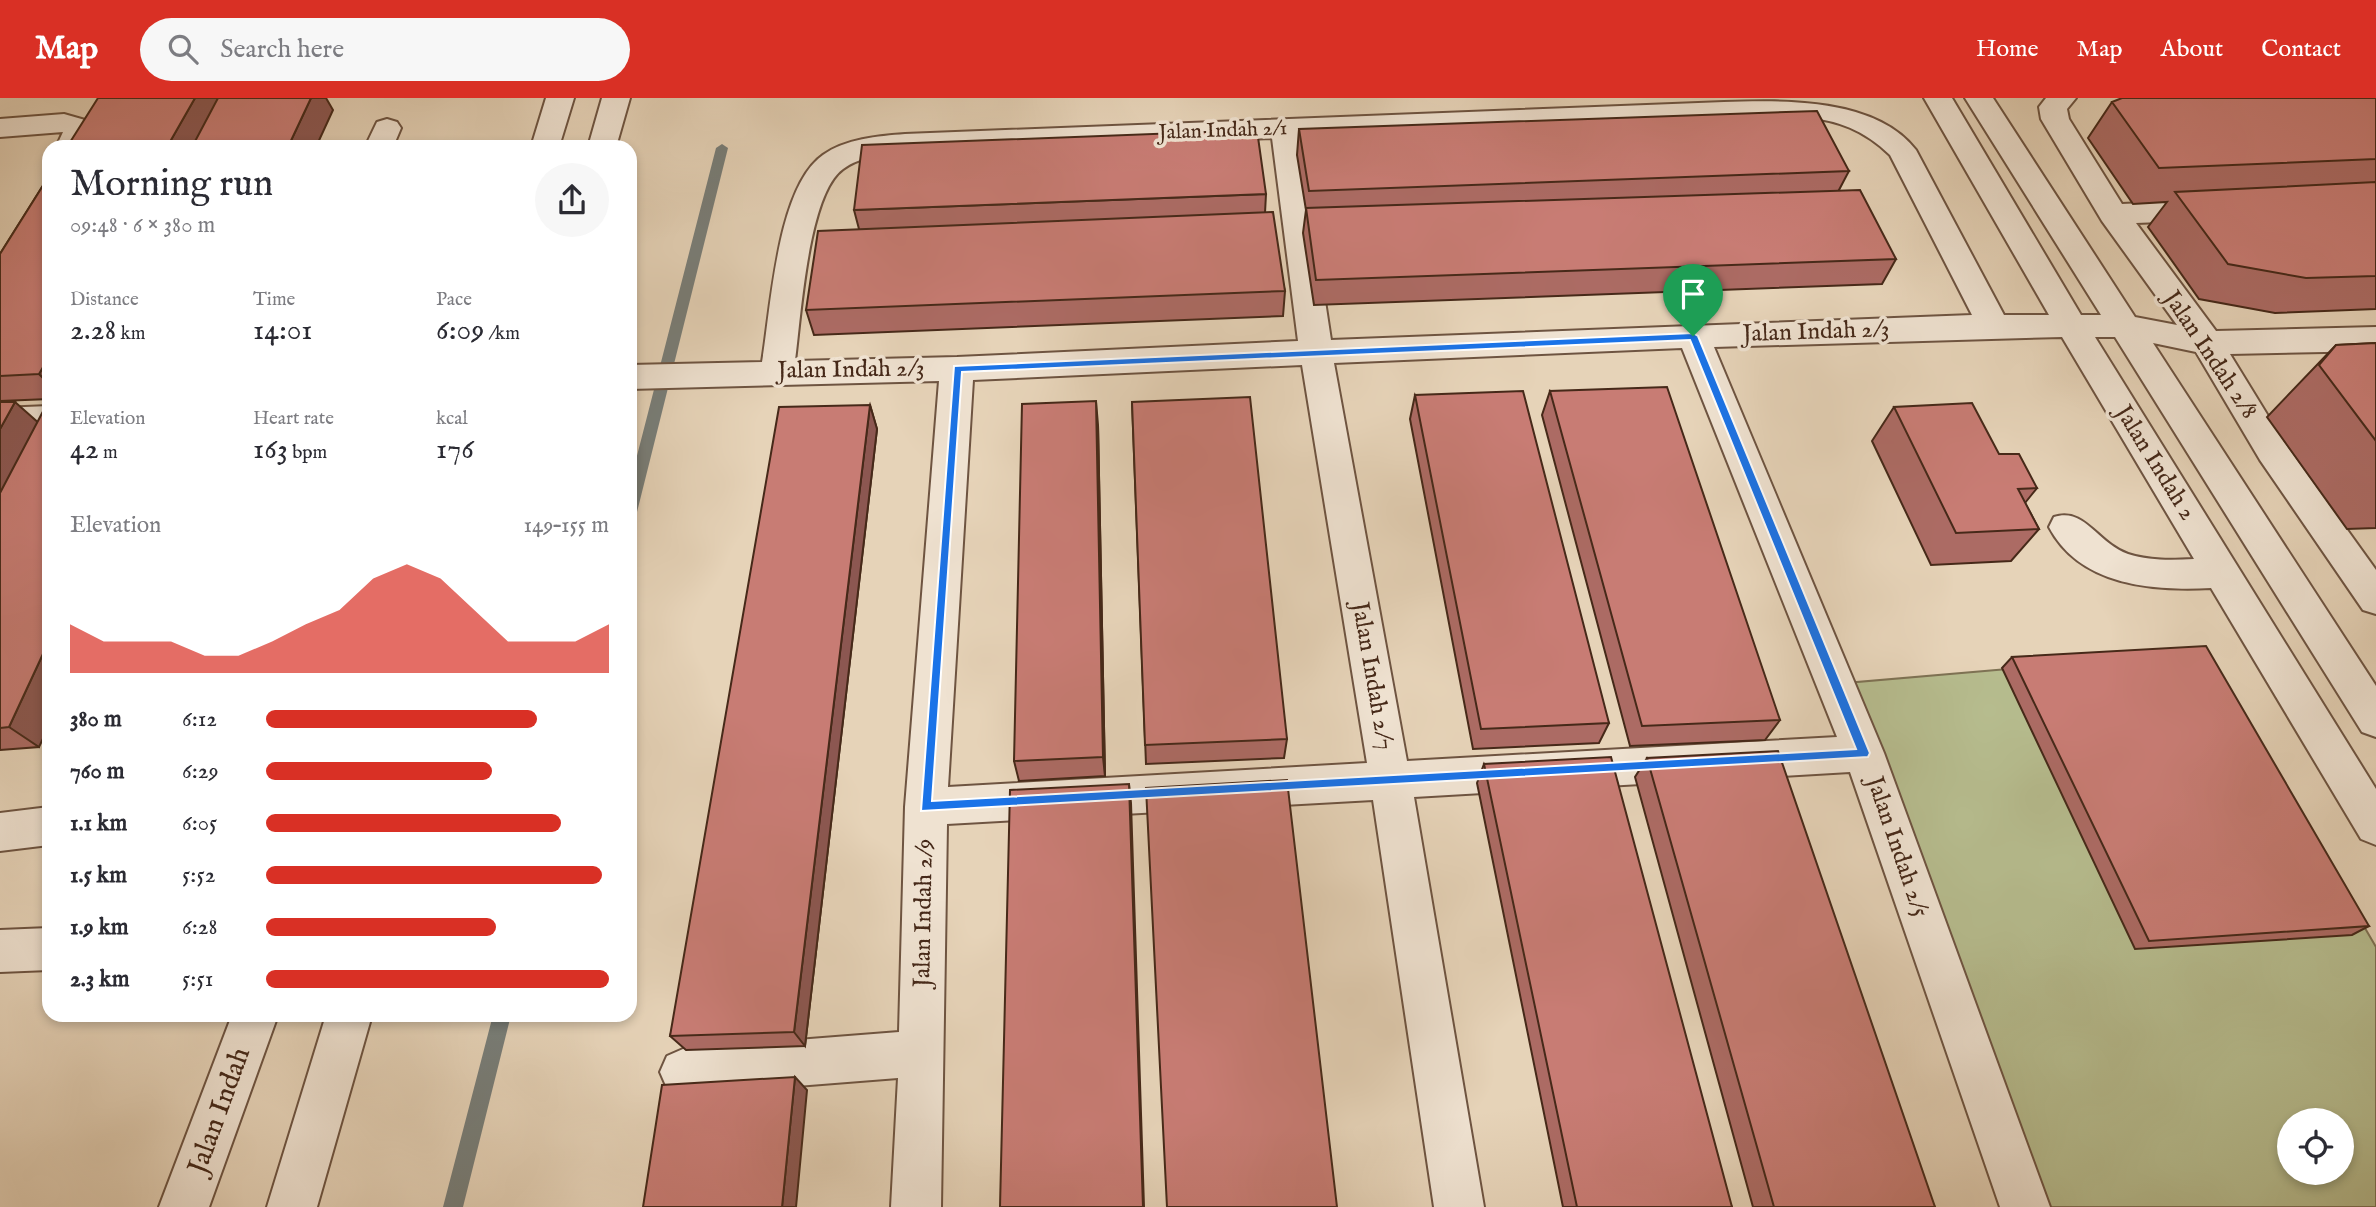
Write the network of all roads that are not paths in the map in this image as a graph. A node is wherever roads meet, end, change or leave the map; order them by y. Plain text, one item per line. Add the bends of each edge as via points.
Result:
1 (560, 98) edge
2 (616, 98) edge
3 (1938, 98) edge
4 (1979, 98) edge
5 (2058, 102) edge
6 (0, 128) edge
7 (1285, 129) junction
8 (67, 135) edge
9 (547, 140) edge
10 (604, 140) edge
11 (2237, 209) edge
12 (2113, 214) junction
13 (1994, 326) junction
14 (2125, 326) junction
15 (2072, 327) junction
16 (1693, 336) junction
17 (2376, 339) edge
18 (2207, 344) junction
19 (1316, 352) junction
20 (957, 369) junction
21 (777, 372) junction
22 (637, 377) edge
23 (42, 419) edge
24 (0, 421) edge
25 (2067, 527) dead end
26 (2223, 573) junction
27 (2376, 599) edge
28 (2376, 720) edge
29 (1864, 753) junction
30 (1391, 779) junction
31 (926, 807) junction
32 (2376, 826) edge
33 (42, 827) edge
34 (0, 832) edge
35 (42, 949) edge
36 (0, 951) edge
37 (252, 1022) edge
38 (347, 1022) edge
39 (922, 1054) junction
40 (683, 1072) dead end
41 (184, 1207) edge
42 (292, 1207) edge
43 (916, 1207) edge
44 (1459, 1207) edge
45 (2025, 1207) edge

1 - 9 street
2 - 10 street
3 - 15 street, Jalan Indah 2
4 - 14 street, Jalan Indah 2
5 - 12 street, Jalan Indah 2/8 via 2055,119
6 - 8 street
7 - 13 street, Jalan Indah 2/1 via 1775,109 1839,111 1883,131 1902,150
7 - 19 street, Jalan Indah 2/7
7 - 21 street, Jalan Indah 2/1 via 1009,138 880,145 850,152 824,168 808,188
11 - 12 street
12 - 18 street, Jalan Indah 2/8
13 - 15 street, Jalan Indah 2/3
13 - 16 street, Jalan Indah 2/3
14 - 15 street, Jalan Indah 2/3
14 - 18 street, Jalan Indah 2/3
14 - 28 street, Jalan Indah 2
15 - 26 street, Jalan Indah 2
16 - 19 street, Jalan Indah 2/3
16 - 29 street, Jalan Indah 2/5
17 - 18 street, Jalan Indah 2/3
18 - 27 street, Jalan Indah 2/8 via 2272,451
19 - 20 street, Jalan Indah 2/3
19 - 30 street, Jalan Indah 2/7
20 - 21 street, Jalan Indah 2/3
20 - 31 street, Jalan Indah 2/9
21 - 22 street, Jalan Indah 2/3
23 - 24 street
25 - 26 street via 2081,546 2123,568 2160,576
26 - 32 street, Jalan Indah 2
29 - 30 street
29 - 45 street, Jalan Indah 2/5
30 - 31 street
30 - 44 street, Jalan Indah 2/7
31 - 39 street, Jalan Indah 2/9
33 - 34 street
35 - 36 street
37 - 41 street, Jalan Indah
38 - 42 street
39 - 40 street
39 - 43 street, Jalan Indah 2/9

